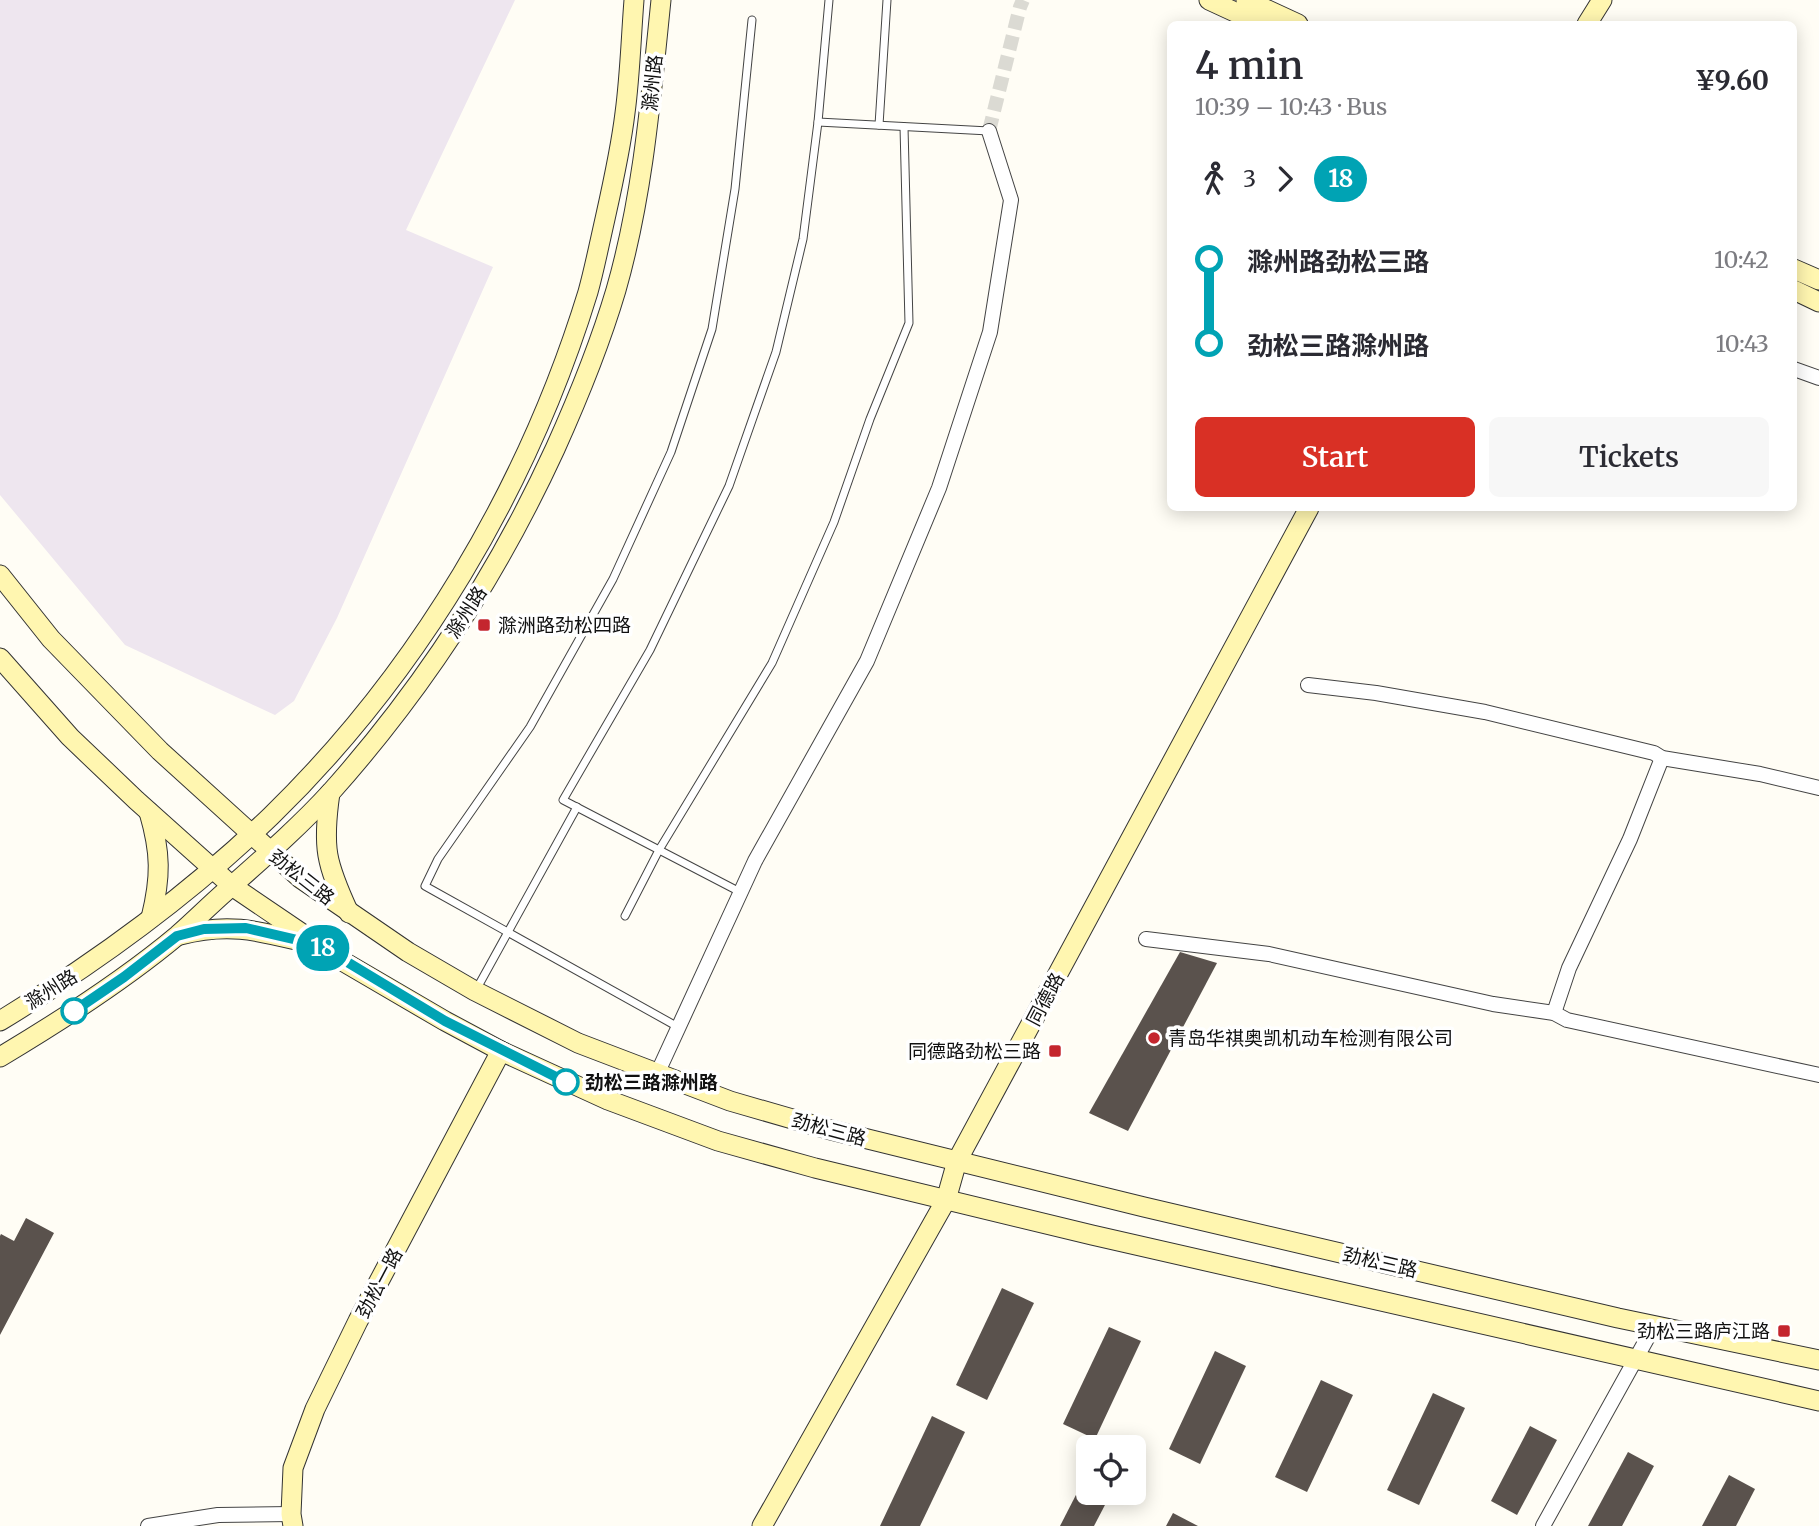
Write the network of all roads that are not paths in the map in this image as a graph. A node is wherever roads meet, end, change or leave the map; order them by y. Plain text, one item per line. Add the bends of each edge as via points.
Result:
1 (634, 0) edge
2 (661, 0) edge
3 (829, 0) edge
4 (887, 0) edge
5 (1209, 0) edge
6 (1246, 0) edge
7 (1602, 0) edge
8 (752, 20) dead end
9 (1254, 21) edge
10 (1292, 21) edge
11 (1589, 21) edge
12 (818, 122) junction
13 (879, 125) junction
14 (904, 127) junction
15 (989, 131) joint
16 (1797, 270) edge
17 (1819, 280) edge
18 (1797, 291) edge
19 (1819, 302) edge
20 (1797, 370) edge
21 (1819, 379) edge
22 (1308, 511) edge
23 (0, 575) edge
24 (0, 658) edge
25 (1308, 685) dead end
26 (1662, 758) junction
27 (1819, 788) edge
28 (330, 793) junction
29 (577, 807) junction
30 (148, 811) junction
31 (250, 834) junction
32 (659, 850) junction
33 (270, 853) junction
34 (213, 868) junction
35 (232, 886) junction
36 (740, 892) junction
37 (349, 914) junction
38 (625, 916) dead end
39 (151, 918) junction
40 (508, 932) junction
41 (177, 936) junction
42 (1146, 939) dead end
43 (319, 945) junction
44 (475, 991) junction
45 (1554, 1013) junction
46 (0, 1021) edge
47 (678, 1028) junction
48 (501, 1051) junction
49 (0, 1057) edge
50 (657, 1074) junction
51 (1819, 1075) edge
52 (957, 1161) junction
53 (946, 1200) junction
54 (1654, 1326) junction
55 (1636, 1359) junction
56 (1819, 1360) edge
57 (1819, 1401) edge
58 (292, 1520) edge
59 (148, 1526) edge
60 (762, 1526) edge
61 (1544, 1526) edge

1 - 31 main road, 滁州路 via 625,113 588,291 523,461 459,578 382,690 325,759
2 - 28 main road, 滁州路 via 638,191 617,286 575,404 482,589 402,704
3 - 12 lane
4 - 13 lane
5 - 9 main road
6 - 10 main road
7 - 11 main road
8 - 40 lane via 735,188 712,330 671,452 613,579 530,727 438,859 425,886
12 - 13 lane
12 - 29 lane via 803,239 776,352 729,486 650,650 563,800
13 - 14 lane
14 - 15 lane
14 - 32 lane via 909,323 834,522 772,663
15 - 36 street via 1011,201 986,345 939,488 867,661
16 - 17 main road
18 - 19 main road
20 - 21 street
22 - 52 main road, 同德路
23 - 31 main road, 劲松三路 via 106,697
24 - 30 main road, 劲松三路 via 70,737
25 - 26 street via 1485,712
26 - 27 street
26 - 45 street via 1630,839 1569,968
28 - 33 main road, 滁州路
28 - 37 main road via 325,846
29 - 32 lane
29 - 40 lane
30 - 34 main road, 劲松三路
30 - 39 main road via 157,842 159,886
31 - 33 main road, 劲松三路
31 - 34 main road, 滁州路
32 - 36 lane
32 - 38 lane
33 - 35 main road, 滁州路
33 - 37 main road, 劲松三路
34 - 35 main road, 劲松三路
34 - 39 main road, 滁州路
35 - 41 main road, 滁州路
35 - 43 main road, 劲松三路
36 - 47 street
37 - 44 main road, 劲松三路
39 - 46 main road, 滁州路 via 97,960
40 - 44 lane
40 - 47 lane
41 - 43 main road via 204,929 246,928
41 - 49 main road, 滁州路 via 109,987
42 - 45 street via 1269,954 1493,1004
43 - 48 main road, 劲松三路
44 - 50 main road, 劲松三路 via 578,1042
45 - 51 street via 1567,1020
47 - 50 street
48 - 53 main road, 劲松三路 via 608,1100 718,1141
48 - 58 main road, 劲松一路 via 316,1409 293,1468
50 - 52 main road, 劲松三路 via 730,1101
52 - 53 main road, 同德路
52 - 54 main road, 劲松三路
53 - 55 main road, 劲松三路
53 - 60 main road, 同德路
54 - 55 street
54 - 56 main road, 劲松三路
55 - 57 main road, 劲松三路
55 - 61 street
58 - 59 street via 218,1515

